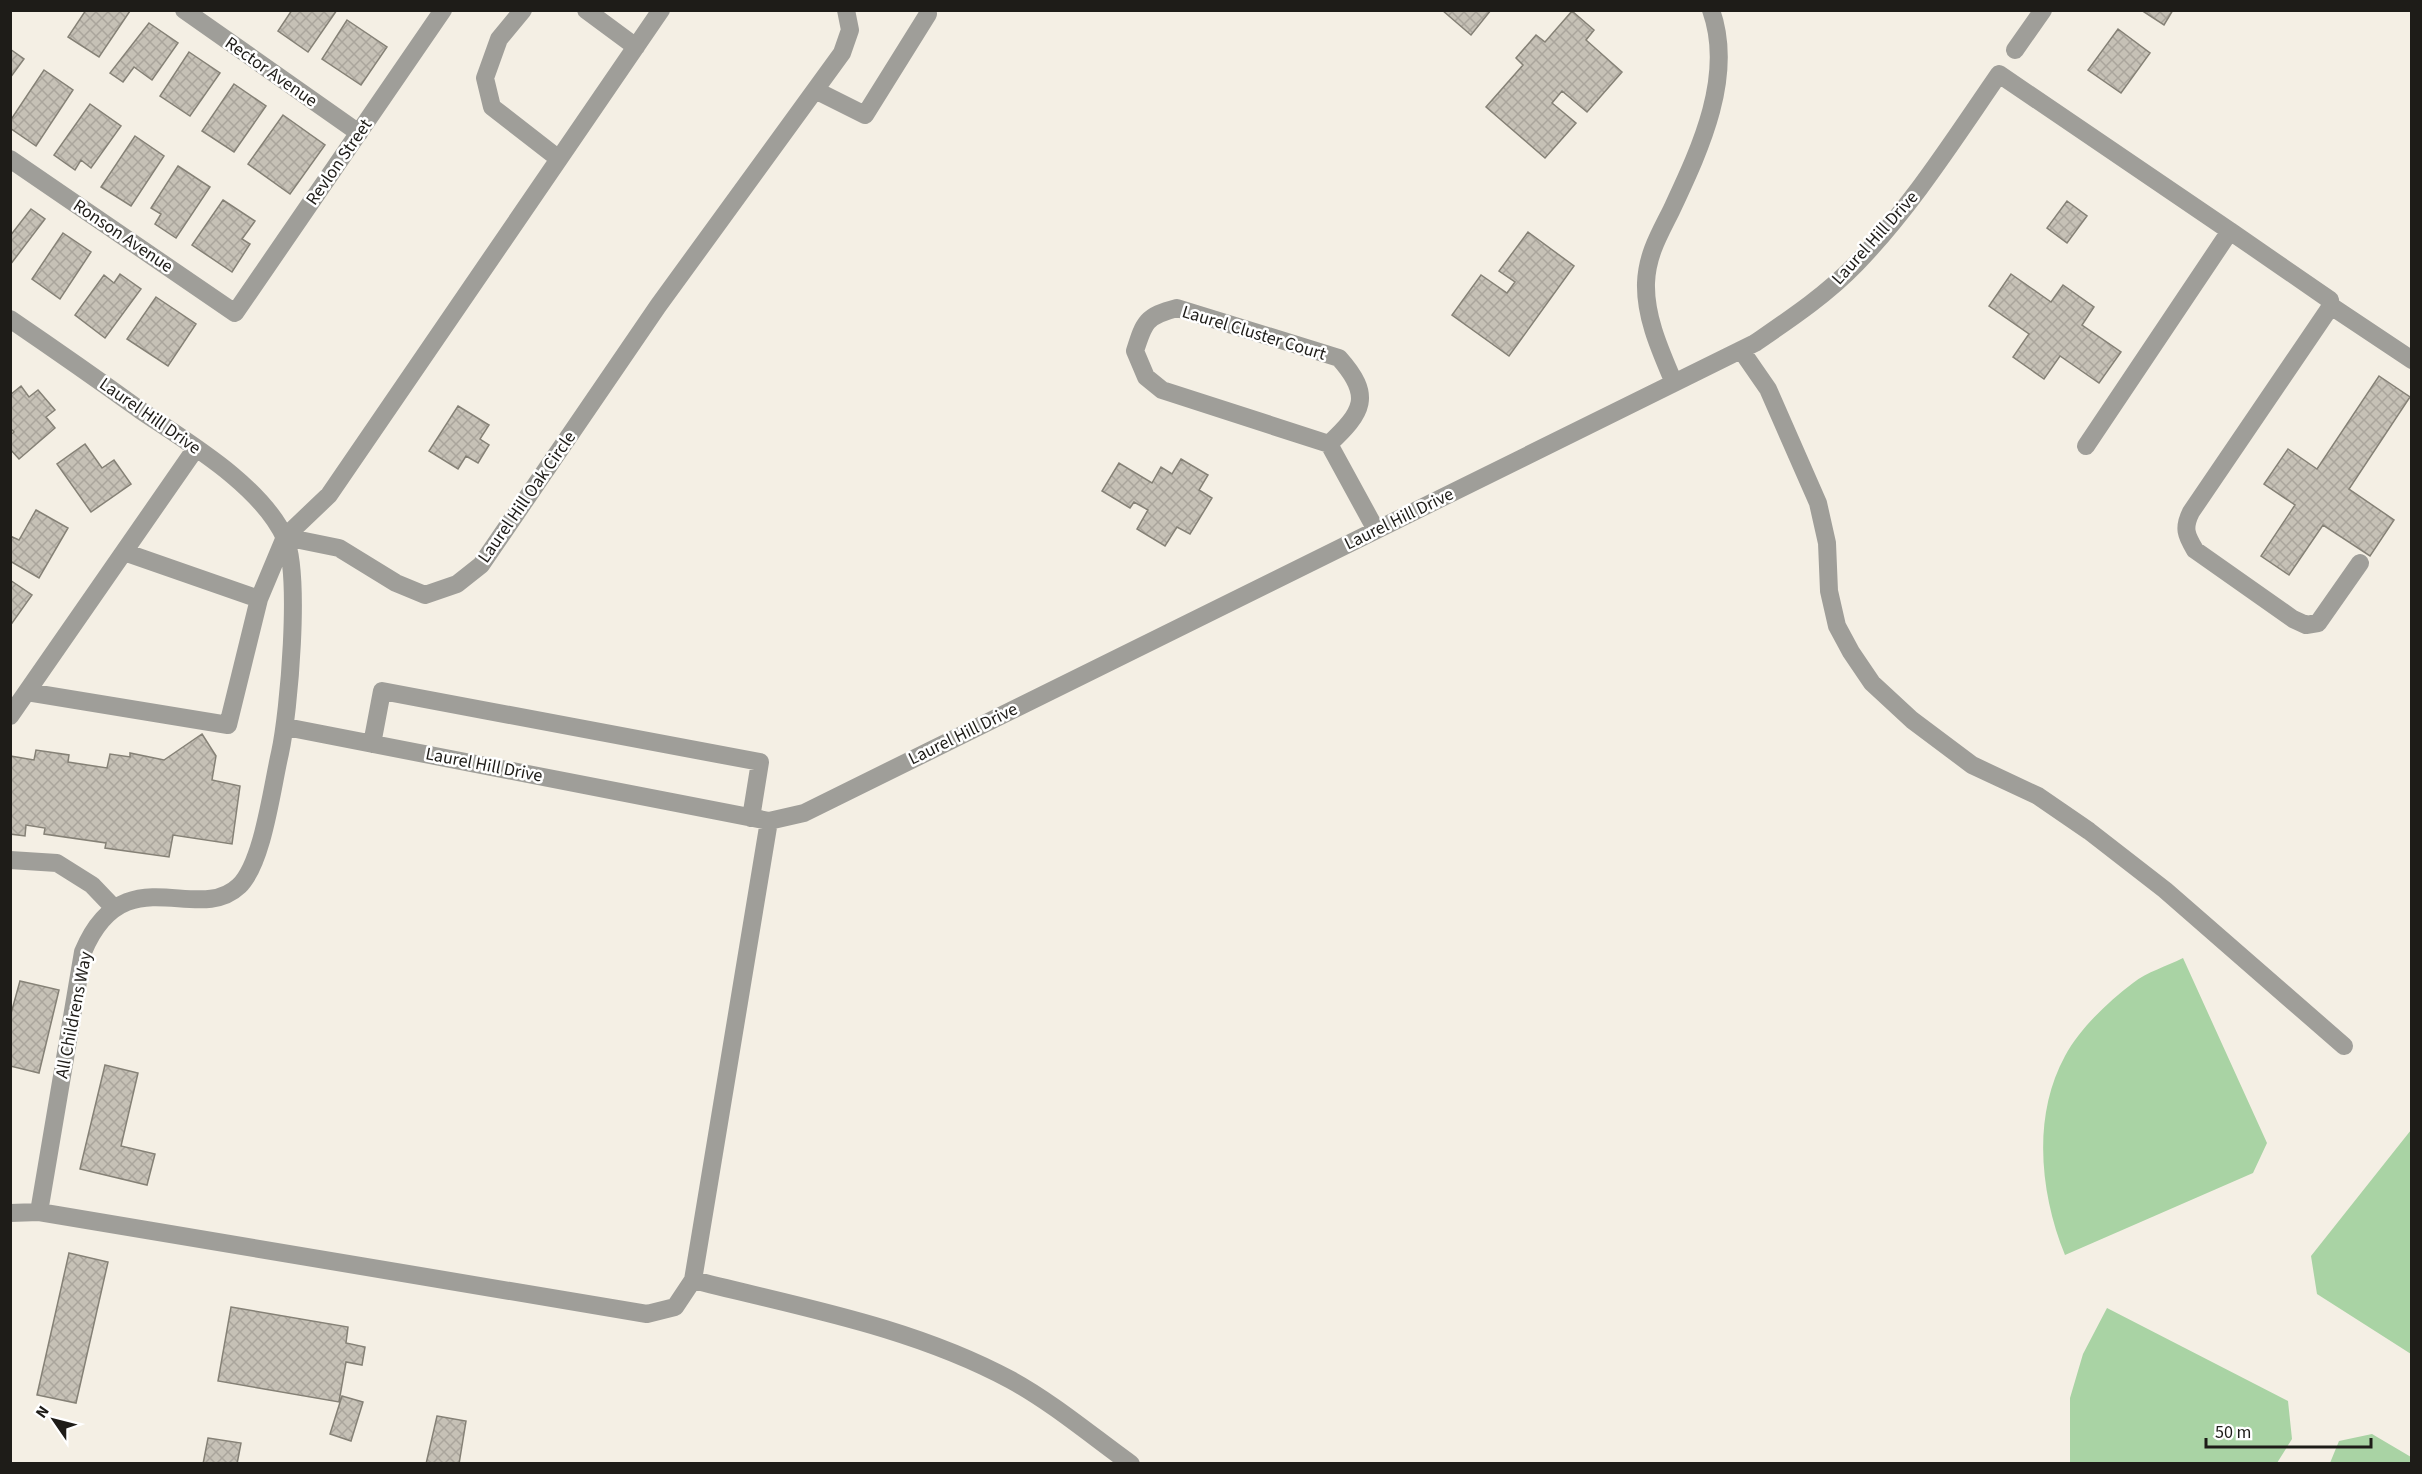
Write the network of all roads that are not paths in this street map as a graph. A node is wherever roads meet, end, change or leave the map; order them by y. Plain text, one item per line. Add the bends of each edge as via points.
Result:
1 (184, 10) edge
2 (443, 10) edge
3 (523, 10) edge
4 (586, 10) edge
5 (661, 10) edge
6 (846, 10) edge
7 (1712, 10) edge
8 (2043, 10) edge
9 (928, 14) dead end
10 (636, 47) junction
11 (2015, 50) dead end
12 (815, 90) junction
13 (359, 133) junction
14 (10, 159) edge
15 (559, 159) junction
16 (2230, 231) junction
17 (2331, 306) junction
18 (235, 313) joint
19 (10, 319) edge
20 (1741, 350) junction
21 (2412, 360) edge
22 (1674, 383) junction
23 (1329, 444) junction
24 (2086, 446) dead end
25 (196, 448) junction
26 (1376, 530) junction
27 (285, 537) junction
28 (124, 552) junction
29 (2360, 563) dead end
30 (259, 599) junction
31 (27, 692) junction
32 (10, 716) edge
33 (286, 727) junction
34 (372, 744) junction
35 (760, 819) junction
36 (10, 860) edge
37 (114, 908) junction
38 (2344, 1046) dead end
39 (39, 1212) junction
40 (10, 1214) edge
41 (693, 1280) junction
42 (1131, 1464) edge

1 - 13 street, Rector Avenue
2 - 13 street, Revlon Street
3 - 15 street via 499,39 485,78 492,107
4 - 10 street
5 - 10 street
6 - 12 street, Laurel Hill Oak Circle via 850,30 842,53
7 - 22 street via 1717,26 1719,79 1702,140 1651,249 1646,284 1653,333
8 - 11 street
9 - 12 street via 865,115
10 - 15 street
12 - 27 street, Laurel Hill Oak Circle via 658,306 481,565 457,584 425,595 396,583 339,548
13 - 18 street, Revlon Street
14 - 18 street, Ronson Avenue
15 - 27 street via 329,495
16 - 17 street via 2330,300
16 - 20 street, Laurel Hill Drive via 1999,74 1919,190 1856,265 1808,307
16 - 24 street
17 - 21 street
17 - 29 street via 2191,512 2185,534 2195,549 2306,625 2318,623
19 - 25 street, Laurel Hill Drive
20 - 22 street, Laurel Hill Drive
20 - 38 street via 1768,389 1818,503 1837,626 1872,683 1912,720 1972,765 2038,796 2106,844 2165,890
22 - 26 street, Laurel Hill Drive
23 - 23 street, Laurel Cluster Court via 1354,420 1361,393 1354,376 1339,358 1177,308 1154,314 1143,327 1135,351 1146,377 1162,390
23 - 26 street
25 - 27 street, Laurel Hill Drive via 259,501
25 - 28 street
26 - 35 street, Laurel Hill Drive via 804,813
27 - 30 street
27 - 33 street, Laurel Hill Drive via 294,574
28 - 30 street
28 - 31 street
30 - 31 street via 228,725
31 - 32 street
33 - 34 street, Laurel Hill Drive
33 - 37 street, All Childrens Way via 255,863 239,886 214,899 153,895
34 - 35 street, Laurel Hill Drive
34 - 35 street via 382,691 760,762
35 - 41 street
36 - 37 street via 57,863 92,885
37 - 39 street, All Childrens Way via 93,929 83,952
39 - 40 street
39 - 41 street via 647,1314 675,1306
41 - 42 street via 870,1324 944,1348 1012,1381

